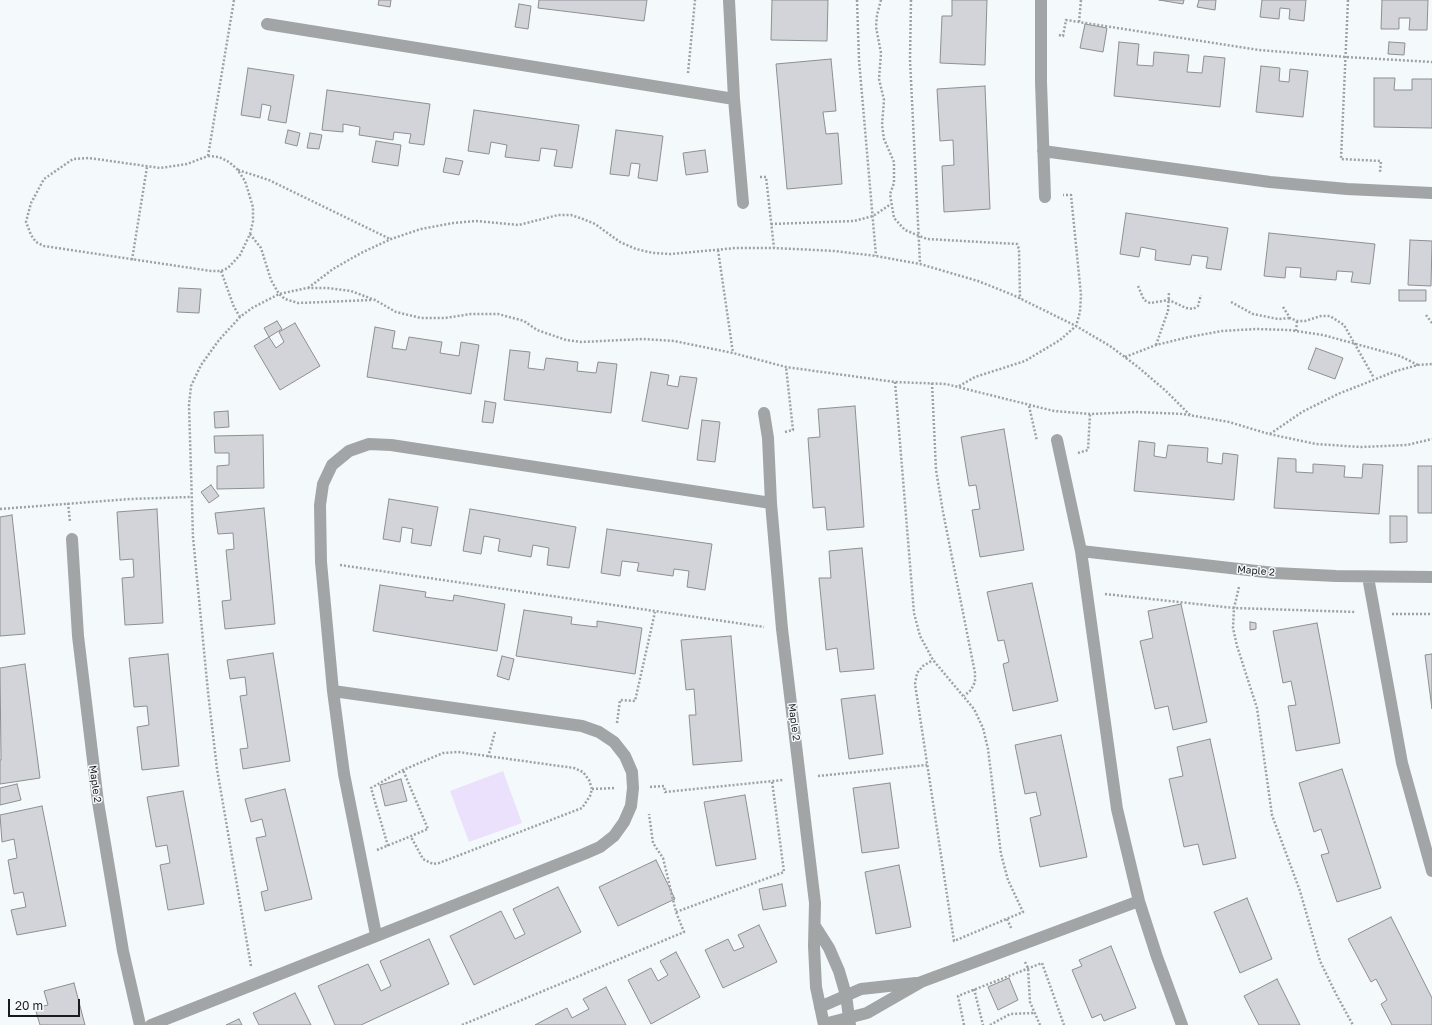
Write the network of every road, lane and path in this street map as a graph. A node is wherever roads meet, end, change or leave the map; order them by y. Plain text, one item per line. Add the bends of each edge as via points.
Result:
1 (234, 0) edge
2 (695, 0) edge
3 (729, 0) edge
4 (857, 0) edge
5 (881, 0) edge
6 (911, 0) edge
7 (1041, 0) edge
8 (1081, 0) edge
9 (1348, 0) edge
10 (1079, 22) junction
11 (267, 24) dead end
12 (1040, 32) junction
13 (1346, 57) junction
14 (1432, 62) edge
15 (686, 92) junction
16 (734, 99) junction
17 (1043, 151) junction
18 (208, 156) junction
19 (146, 167) junction
20 (237, 169) junction
21 (741, 178) junction
22 (1379, 191) junction
23 (1432, 193) edge
24 (1045, 197) joint
25 (743, 204) dead end
26 (891, 204) junction
27 (873, 216) junction
28 (771, 224) junction
29 (250, 234) junction
30 (919, 236) junction
31 (390, 239) junction
32 (774, 248) junction
33 (718, 250) junction
34 (876, 256) junction
35 (132, 260) junction
36 (920, 264) junction
37 (221, 271) junction
38 (1138, 286) dead end
39 (307, 288) dead end
40 (1169, 292) dead end
41 (1201, 295) dead end
42 (1020, 299) junction
43 (374, 300) dead end
44 (1168, 300) junction
45 (1231, 302) dead end
46 (1283, 307) dead end
47 (1426, 315) dead end
48 (240, 317) dead end
49 (1290, 318) junction
50 (1297, 321) junction
51 (1432, 323) edge
52 (1076, 326) junction
53 (1296, 331) junction
54 (1156, 345) junction
55 (1356, 345) junction
56 (732, 353) dead end
57 (1125, 357) junction
58 (1432, 364) edge
59 (1418, 365) junction
60 (786, 368) dead end
61 (1374, 378) junction
62 (895, 382) dead end
63 (932, 383) dead end
64 (958, 386) dead end
65 (764, 413) dead end
66 (1090, 414) dead end
67 (1192, 416) dead end
68 (1269, 434) dead end
69 (768, 438) junction
70 (1057, 440) dead end
71 (1062, 460) junction
72 (191, 497) dead end
73 (770, 503) junction
74 (0, 509) edge
75 (72, 539) dead end
76 (1081, 551) junction
77 (321, 562) junction
78 (1242, 570) junction
79 (1368, 577) junction
80 (1432, 578) edge
81 (1100, 593) dead end
82 (1234, 608) junction
83 (655, 612) junction
84 (1374, 612) junction
85 (1432, 614) edge
86 (782, 629) junction
87 (933, 660) junction
88 (333, 691) junction
89 (964, 696) junction
90 (500, 714) junction
91 (614, 742) junction
92 (488, 757) junction
93 (927, 765) junction
94 (403, 770) junction
95 (801, 778) junction
96 (772, 781) junction
97 (634, 788) junction
98 (592, 789) junction
99 (648, 808) dead end
100 (411, 837) junction
101 (388, 846) junction
102 (360, 858) junction
103 (1432, 871) edge
104 (1139, 901) junction
105 (676, 912) junction
106 (815, 926) junction
107 (376, 935) junction
108 (1028, 968) junction
109 (921, 982) junction
110 (974, 990) junction
111 (846, 995) junction
112 (820, 1007) junction
113 (1034, 1013) junction
114 (850, 1022) edge
115 (824, 1024) edge
116 (140, 1025) edge
117 (151, 1025) edge
118 (462, 1025) edge
119 (964, 1025) edge
120 (984, 1025) edge
121 (990, 1025) edge
122 (1040, 1025) edge
123 (1064, 1025) edge
124 (1182, 1025) edge
125 (1353, 1025) edge

1 - 18 path
2 - 15 path
3 - 16 street
4 - 27 path via 859,60
5 - 26 path via 876,27 881,53 879,79 884,100 882,125 895,172 890,194
6 - 30 path via 910,60
7 - 12 street
8 - 10 path
9 - 13 path
10 - 12 path via 1066,20 1063,36
10 - 13 path via 1259,50
11 - 15 street
12 - 17 street
13 - 14 path
13 - 22 path via 1341,159 1380,161
15 - 16 street
16 - 21 street
17 - 22 street via 1270,182
17 - 24 street
18 - 19 path via 174,167
18 - 20 path via 229,162
19 - 35 path
19 - 35 path via 90,158 73,159 44,179 31,203 26,222 36,242 44,246
20 - 29 path via 245,181 253,207
20 - 31 path via 269,180
21 - 25 street
21 - 28 path via 766,177
22 - 23 street
24 - 52 path via 1070,195 1080,295 1080,312
26 - 27 path
26 - 30 path via 894,218 905,230
27 - 28 path via 854,221
27 - 34 path
28 - 32 path
29 - 37 path via 240,256
29 - 43 path via 261,248 270,280 285,299 298,303
30 - 36 path
30 - 42 path via 941,240 1017,244
31 - 33 path via 421,229 453,223 476,221 519,225 546,217 571,215 595,224 620,242 647,252 670,254
31 - 39 path via 333,269
32 - 33 path
32 - 34 path
33 - 56 path
34 - 36 path
35 - 37 path via 211,272
36 - 42 path via 978,281
37 - 48 path
38 - 44 path via 1144,300 1150,303
40 - 44 path
41 - 44 path via 1198,306 1193,309
42 - 52 path
44 - 54 path via 1163,329
45 - 49 path via 1253,314 1271,318
46 - 49 path
47 - 51 path
49 - 50 path
50 - 53 path
50 - 55 path via 1305,322 1321,316 1338,320
52 - 57 path
52 - 64 path via 1060,340 1025,361 975,376
53 - 54 path via 1222,331
53 - 55 path via 1323,335
54 - 57 path
55 - 59 path via 1400,356
55 - 61 path
57 - 67 path
58 - 59 path
59 - 61 path
60 - 69 path via 793,430
61 - 68 path via 1309,408
62 - 87 path via 914,613 920,636
63 - 89 path via 937,477 975,673 975,682
65 - 69 street, Maple 2
66 - 71 path via 1088,450
69 - 73 street, Maple 2
70 - 71 street
71 - 76 street
72 - 74 path
73 - 77 street via 391,445 369,444 349,451 332,465 322,484
73 - 86 street, Maple 2
75 - 116 street, Maple 2 via 79,644 98,802 123,951
76 - 78 street, Maple 2
76 - 104 street via 1117,809
77 - 83 path
77 - 88 street
78 - 79 street, Maple 2
78 - 82 path
79 - 80 street, Maple 2
79 - 84 street
81 - 82 path
82 - 84 path
82 - 125 path via 1233,628 1257,708 1272,815 1300,891 1320,961
83 - 86 path
83 - 91 path via 635,701 620,700
84 - 85 path
84 - 103 street via 1402,763
86 - 95 street, Maple 2
87 - 89 path
87 - 93 path via 917,673 915,684
88 - 90 street
88 - 102 street via 344,774
89 - 93 path via 983,728 988,748 1001,854 1008,880 1023,912 954,940
90 - 91 street via 582,726 599,732
90 - 92 path
91 - 97 street via 625,756 632,772
92 - 94 path via 447,752
92 - 98 path via 574,768 583,772
93 - 95 path
94 - 100 path via 428,830
94 - 101 path via 371,788
95 - 96 path
95 - 106 street, Maple 2 via 816,903
96 - 97 path via 665,792 664,786
96 - 105 path via 784,872
97 - 98 path
97 - 107 street via 631,806 624,822 614,836 600,846
98 - 100 path via 587,803 582,808 433,864 423,859
99 - 105 path via 653,843 663,858
100 - 101 path
101 - 102 path
102 - 107 street
104 - 109 street
104 - 124 street
105 - 118 path via 684,932
106 - 111 street via 831,953
106 - 112 street, Maple 2 via 814,967
107 - 117 street
108 - 110 path
108 - 113 path via 1028,990
108 - 123 path via 1042,963
109 - 111 street via 870,988
109 - 114 street
110 - 119 path via 958,996
110 - 120 path
111 - 112 street
111 - 114 street
112 - 115 street, Maple 2
113 - 121 path via 1010,1014
113 - 122 path
114 - 115 street

